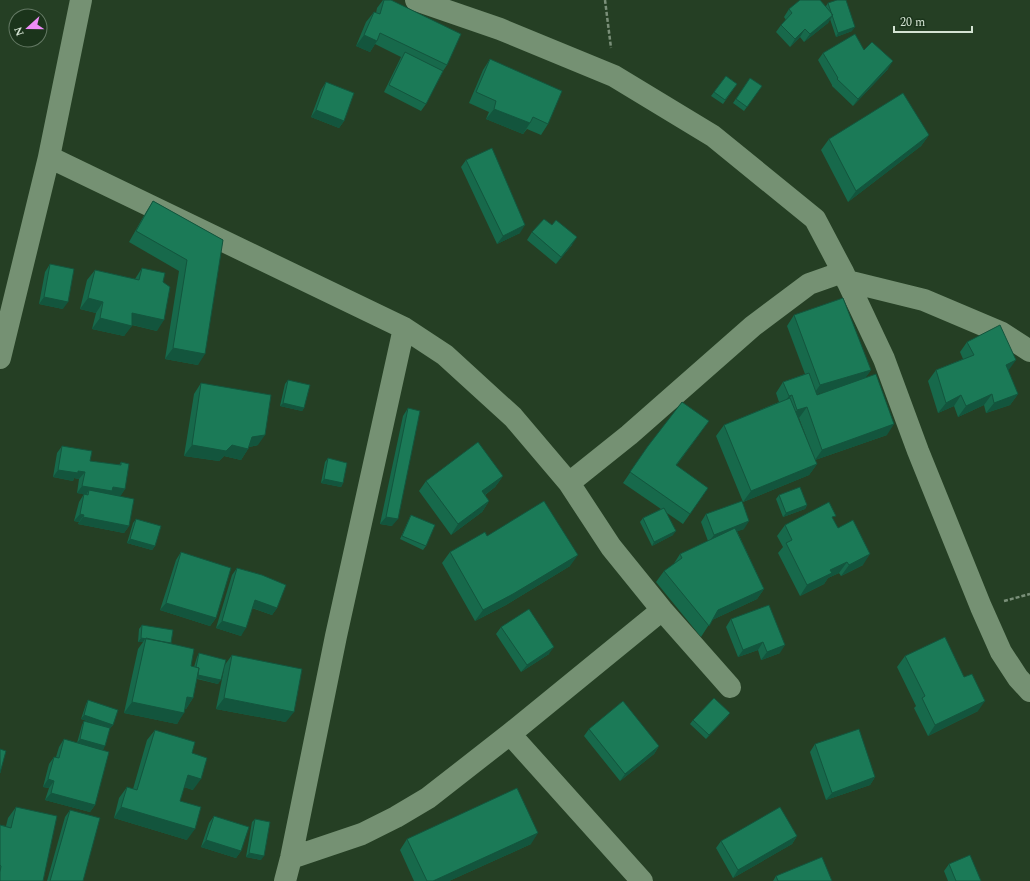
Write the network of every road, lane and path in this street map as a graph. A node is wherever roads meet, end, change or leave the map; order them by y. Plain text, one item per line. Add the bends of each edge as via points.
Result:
1 (80, 0) edge
2 (416, 0) edge
3 (605, 0) edge
4 (614, 76) junction
5 (49, 157) junction
6 (845, 276) junction
7 (404, 328) junction
8 (1030, 351) edge
9 (0, 358) edge
10 (569, 483) junction
11 (662, 610) junction
12 (730, 687) dead end
13 (1030, 691) edge
14 (510, 734) junction
15 (291, 858) junction
16 (285, 881) edge
17 (642, 881) edge

1 - 5 street
2 - 4 street via 500,29
3 - 4 path
4 - 6 street via 713,136 815,219
5 - 7 street
5 - 9 street
6 - 8 street via 924,300 1002,333
6 - 10 street via 809,284 753,326 629,436
6 - 13 street via 884,359 935,494 1000,652
7 - 10 street via 445,355 513,417
7 - 15 street via 336,636
10 - 11 street via 611,547
11 - 12 street
11 - 14 street
14 - 15 street via 428,798 396,817 362,834
14 - 17 street
15 - 16 street

